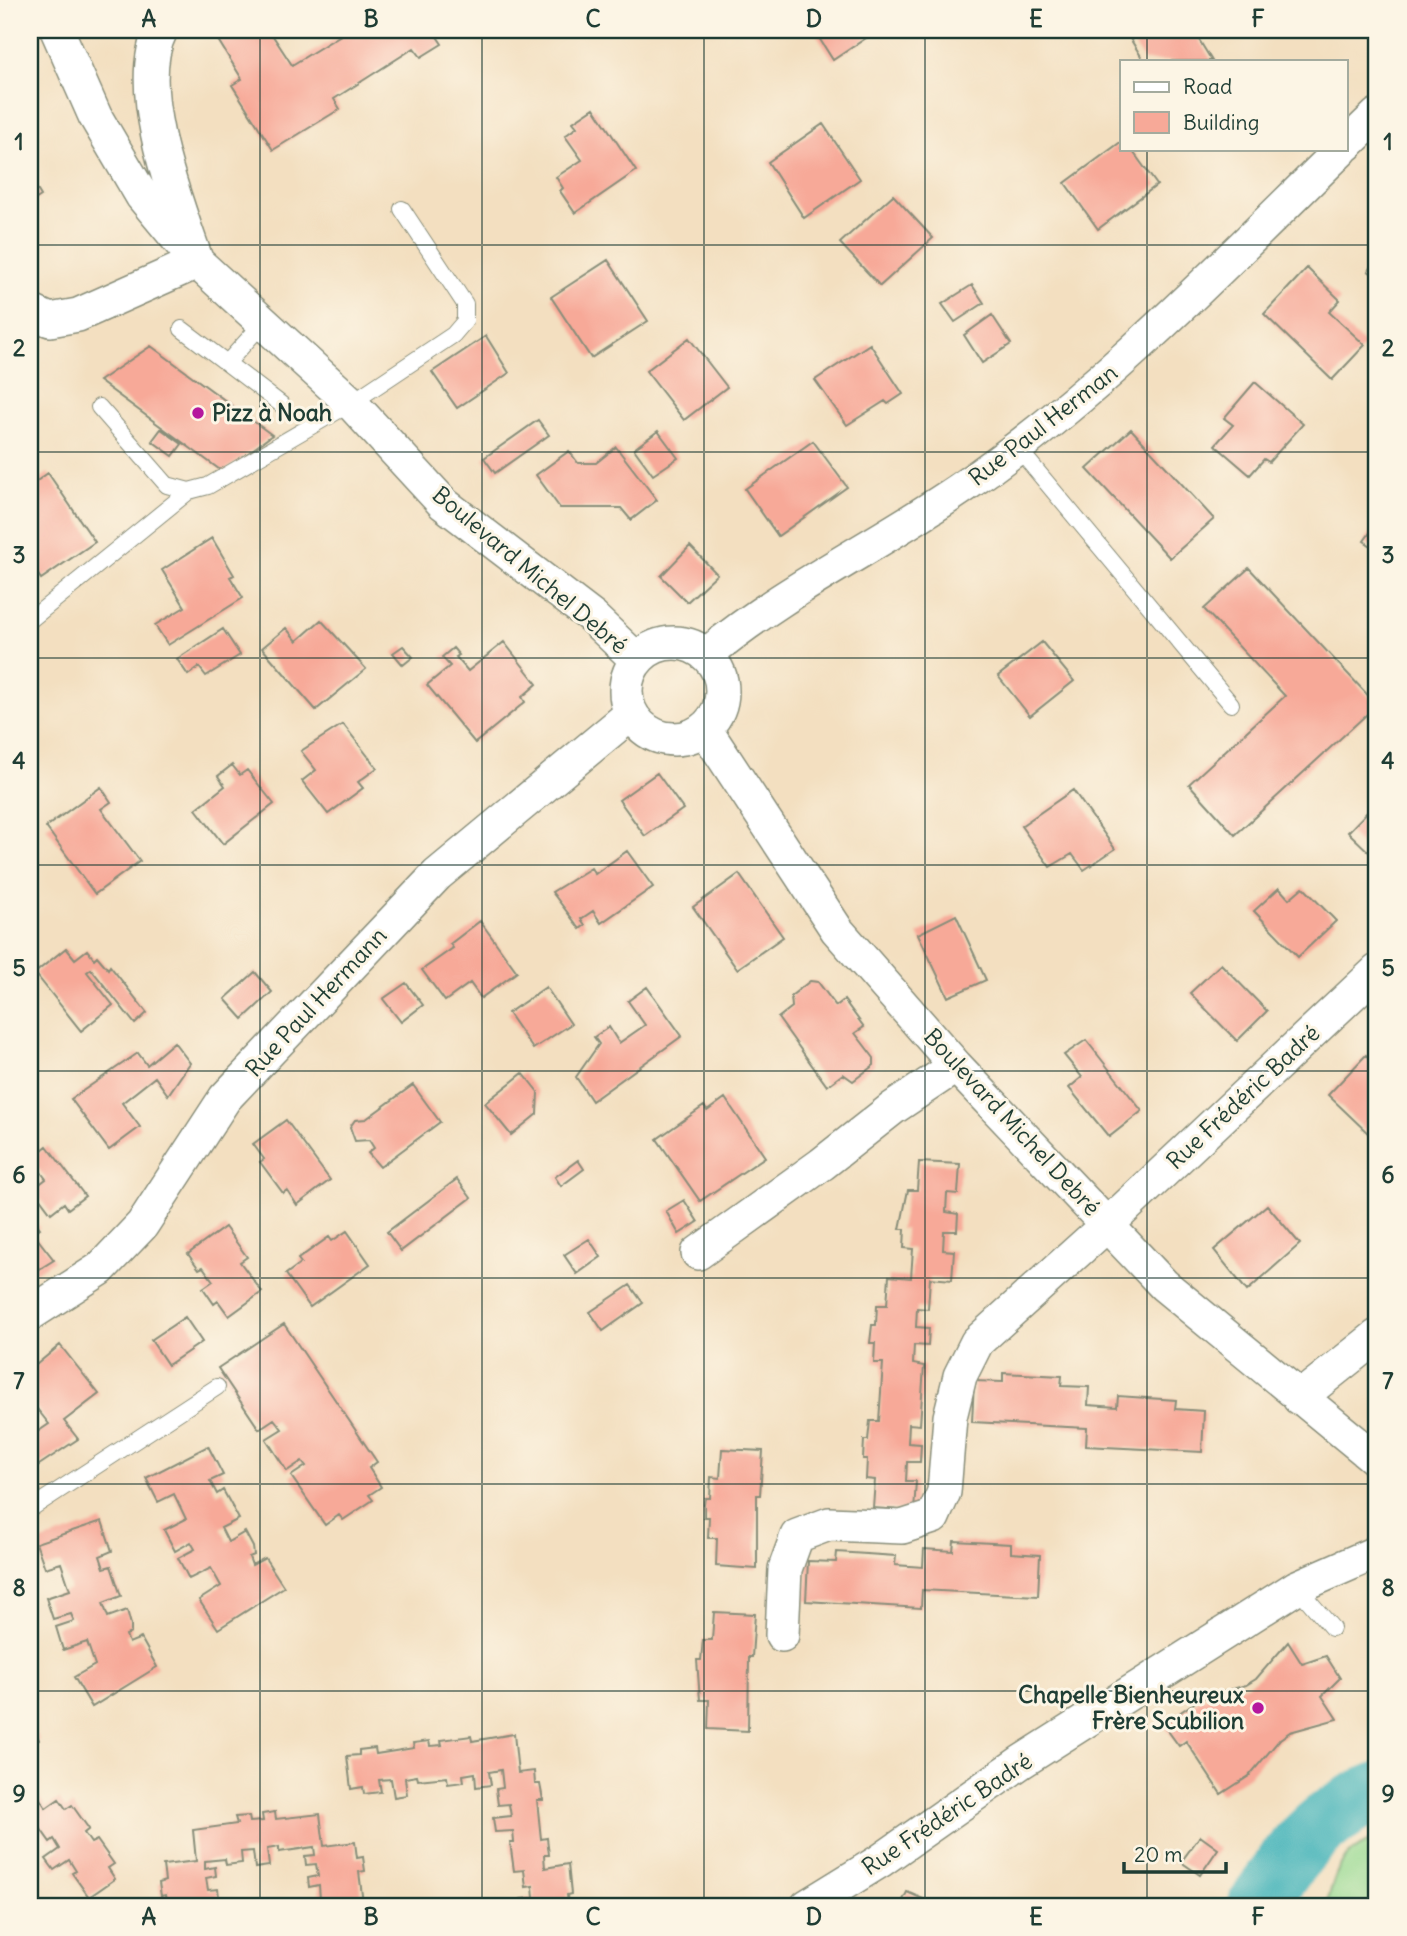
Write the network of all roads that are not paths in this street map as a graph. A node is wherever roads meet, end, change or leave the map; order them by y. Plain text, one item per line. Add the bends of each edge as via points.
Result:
1 (57, 30) edge
2 (161, 30) edge
3 (1377, 114) edge
4 (1348, 143) edge
5 (1341, 150) edge
6 (402, 209) dead end
7 (197, 262) junction
8 (30, 311) edge
9 (263, 323) junction
10 (181, 329) dead end
11 (227, 363) junction
12 (351, 402) junction
13 (282, 405) dead end
14 (99, 407) dead end
15 (1016, 446) junction
16 (189, 491) junction
17 (30, 620) edge
18 (706, 655) junction
19 (637, 660) junction
20 (1231, 704) dead end
21 (631, 714) junction
22 (705, 730) junction
23 (1377, 971) edge
24 (956, 1066) junction
25 (1108, 1224) junction
26 (698, 1253) dead end
27 (30, 1314) edge
28 (1377, 1336) edge
29 (217, 1387) dead end
30 (1299, 1398) junction
31 (1377, 1460) edge
32 (30, 1509) edge
33 (1377, 1552) edge
34 (1297, 1587) junction
35 (1332, 1628) dead end
36 (782, 1635) dead end
37 (807, 1906) edge

1 - 7 street, Boulevard Michel Debré via 95,116 142,196
2 - 7 street via 152,70 154,112 169,182
3 - 4 street, Rue Paul Herman
5 - 15 street, Rue Paul Herman via 1123,362
6 - 12 lane via 466,304 466,321 453,335
7 - 8 street via 78,315 50,320
7 - 9 street, Boulevard Michel Debré
9 - 11 lane
9 - 12 street, Boulevard Michel Debré
10 - 11 lane
11 - 13 lane
12 - 16 lane via 208,486
12 - 19 street, Boulevard Michel Debré via 444,504 592,617
14 - 16 lane via 167,485
15 - 18 street, Rue Paul Herman via 964,486 750,618
15 - 20 lane
16 - 17 lane
18 - 19 street via 671,643 653,648
18 - 22 street via 719,672 723,693 718,713
19 - 21 street via 626,686
21 - 22 street via 645,731 665,739 685,739
21 - 27 street, Rue Paul Hermann via 437,875 225,1098 142,1225 100,1269
22 - 24 street, Boulevard Michel Debré via 838,930
23 - 25 street, Rue Frédéric Badré
24 - 25 street, Boulevard Michel Debré
24 - 26 street
25 - 30 street, Boulevard Michel Debré via 1164,1285
25 - 36 street, Rue Frédéric Badré via 977,1342 960,1376 950,1417 944,1492 933,1517 902,1527 829,1524 797,1536 785,1569
28 - 30 street
29 - 32 lane
30 - 31 street, Boulevard Michel Debré
33 - 34 street, Rue Frédéric Badré
34 - 35 lane
34 - 37 street, Rue Frédéric Badré via 1021,1762

